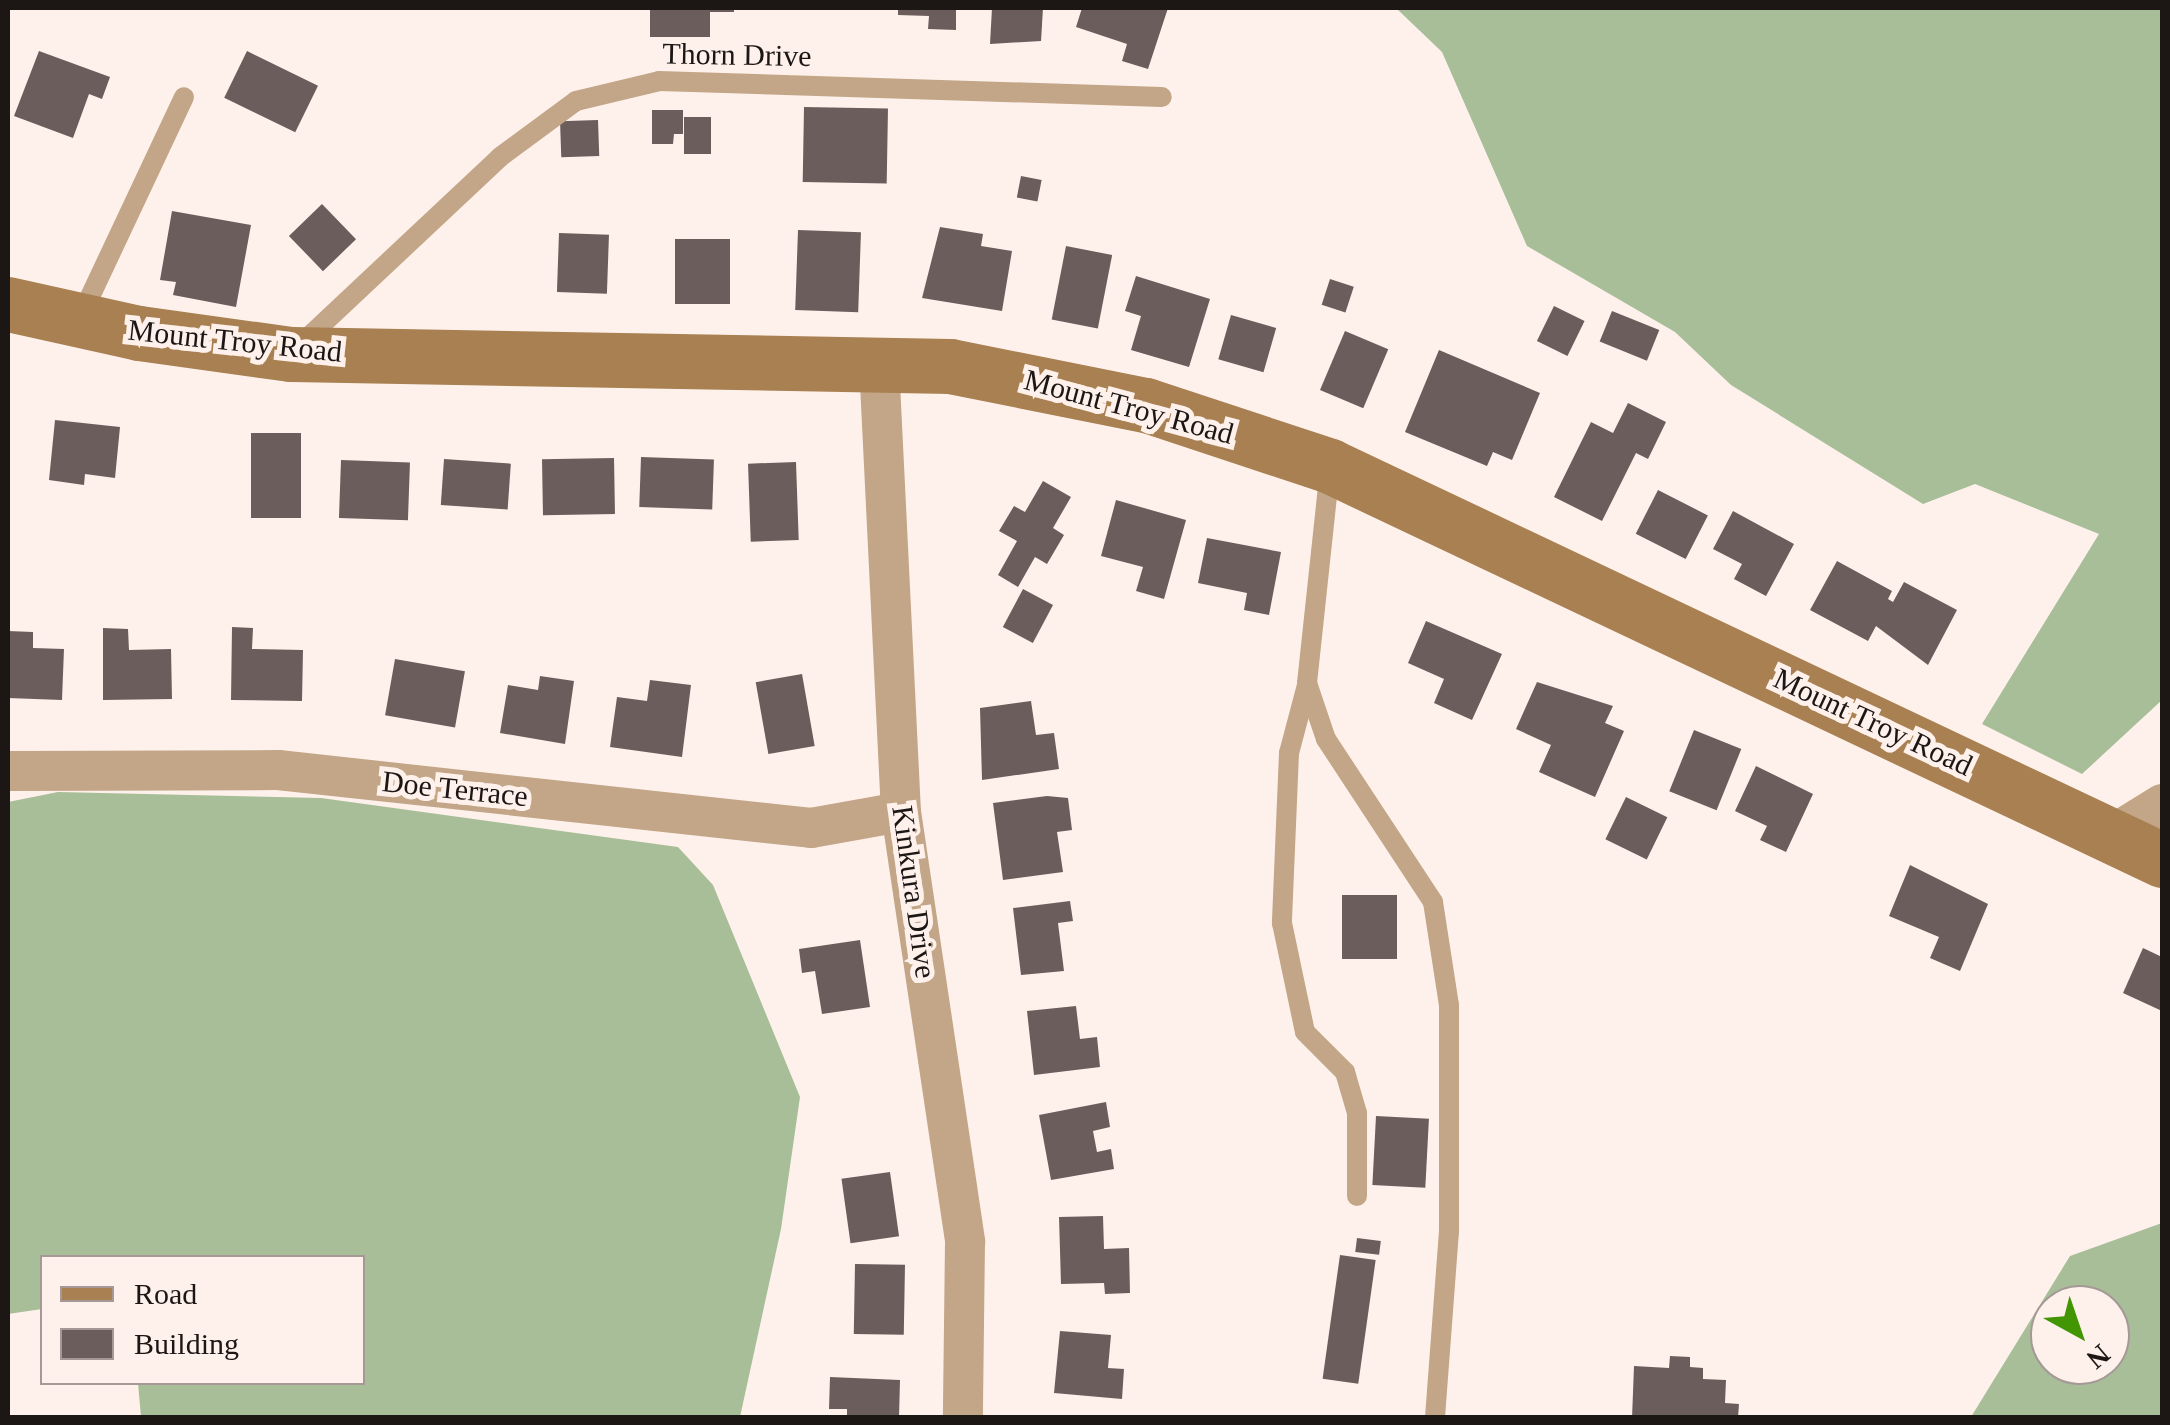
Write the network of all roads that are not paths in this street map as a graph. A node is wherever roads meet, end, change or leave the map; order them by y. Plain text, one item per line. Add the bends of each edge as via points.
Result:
1 (184, 97) dead end
2 (1162, 97) dead end
3 (8, 304) edge
4 (80, 320) junction
5 (290, 354) junction
6 (880, 363) junction
7 (1330, 466) junction
8 (1307, 683) junction
9 (8, 771) edge
10 (2162, 804) edge
11 (901, 812) junction
12 (2112, 835) junction
13 (2162, 860) edge
14 (1357, 1196) dead end
15 (963, 1418) edge
16 (1435, 1418) edge

1 - 4 lane
2 - 5 lane, Thorn Drive via 659,81 576,101 500,157
3 - 4 street, Mount Troy Road
4 - 5 street, Mount Troy Road
5 - 6 street, Mount Troy Road
6 - 7 street, Mount Troy Road via 1041,380 1146,405
6 - 11 street, Kinkura Drive
7 - 8 lane
7 - 12 street, Mount Troy Road
8 - 14 lane via 1289,754 1282,923 1305,1032 1345,1072 1357,1113
8 - 16 lane via 1326,740 1433,902 1449,1006 1449,1231
9 - 11 street, Doe Terrace via 278,770 812,828
10 - 12 street
11 - 15 street, Kinkura Drive via 965,1242
12 - 13 street, Mount Troy Road

